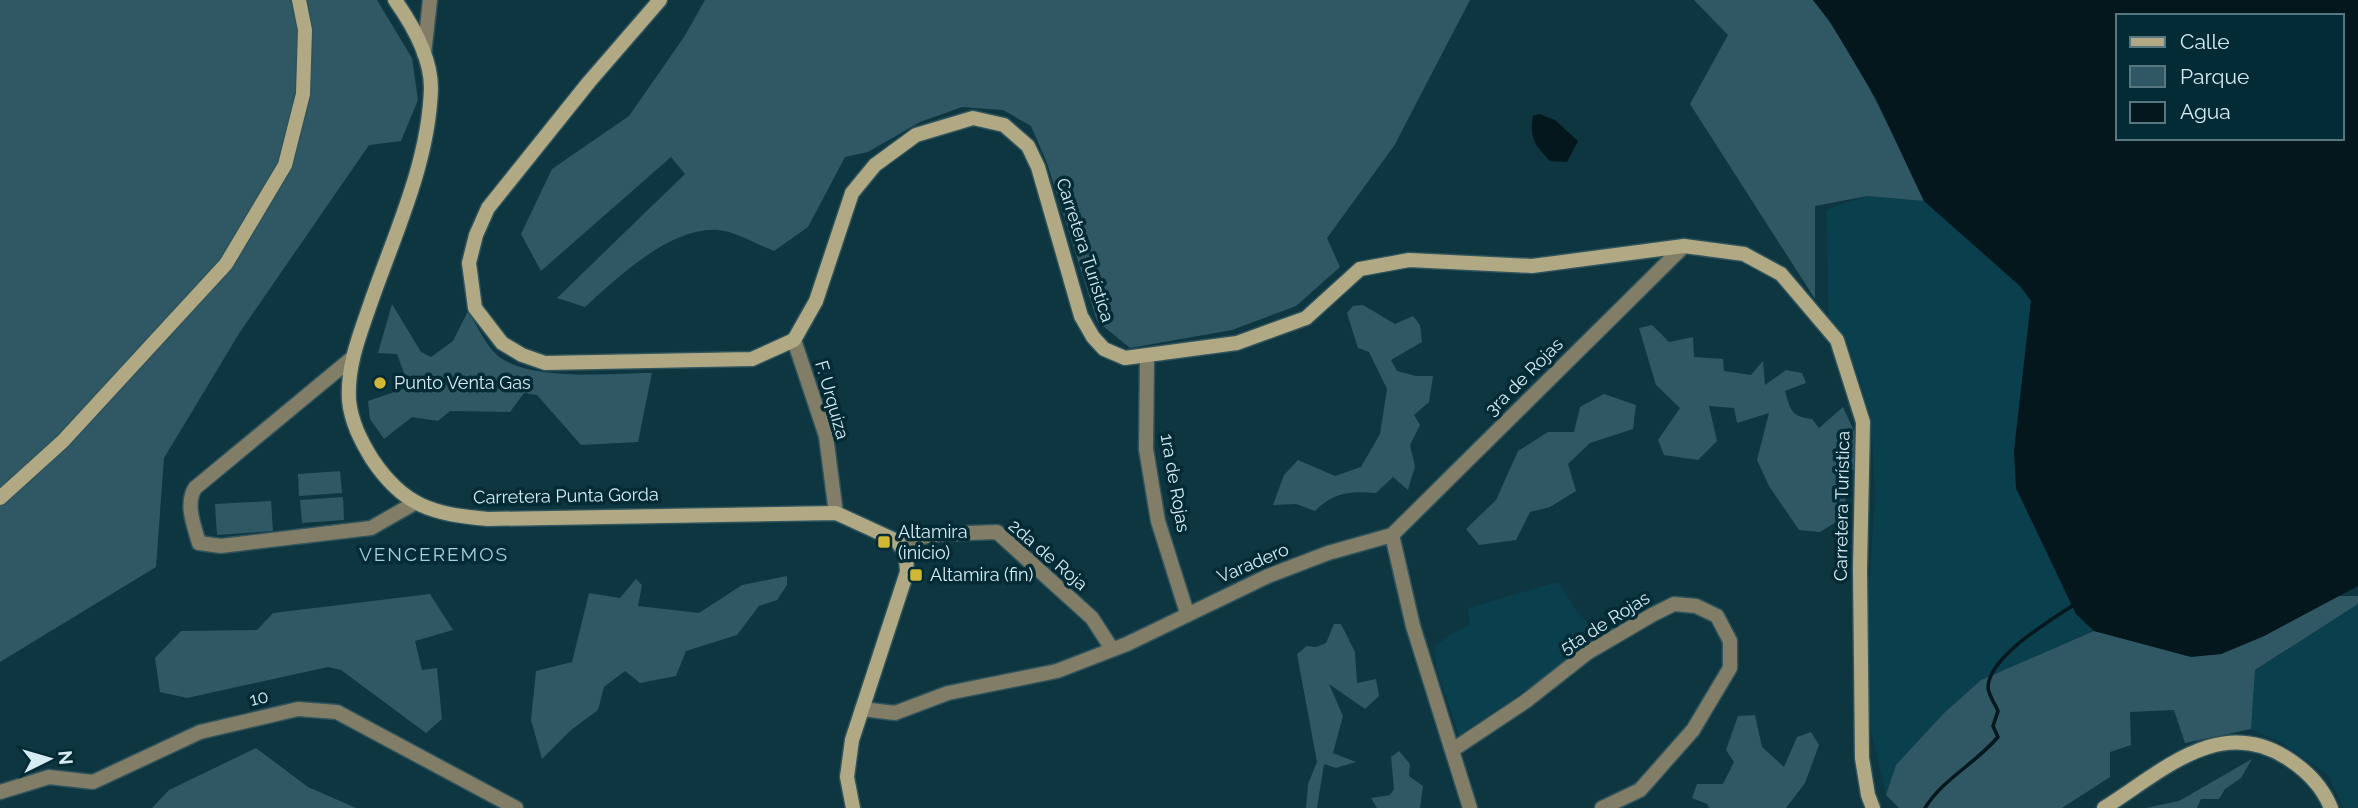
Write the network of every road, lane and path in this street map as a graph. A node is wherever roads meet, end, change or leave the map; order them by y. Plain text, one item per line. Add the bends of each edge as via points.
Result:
1 (299, 0) edge
2 (395, 0) edge
3 (429, 0) edge
4 (660, 0) edge
5 (424, 55) junction
6 (1684, 246) junction
7 (794, 340) junction
8 (1147, 357) junction
9 (351, 359) junction
10 (0, 498) edge
11 (413, 504) junction
12 (836, 513) junction
13 (1392, 535) junction
14 (897, 541) junction
15 (1187, 613) junction
16 (1112, 649) junction
17 (862, 709) junction
18 (1454, 750) junction
19 (0, 792) edge
20 (516, 808) edge
21 (853, 808) edge
22 (1470, 808) edge
23 (1602, 808) edge
24 (1873, 808) edge
25 (2104, 808) edge
26 (2331, 808) edge

1 - 10 main road via 305,30 303,93 285,165 226,264 63,441
2 - 5 main road, Carretera Punta Gorda
3 - 5 street
4 - 7 main road via 488,208 469,262 475,308 502,343 545,363 752,359
5 - 9 main road, Carretera Punta Gorda via 431,85 419,163
6 - 8 main road, Carretera Turística via 1532,266 1409,260 1360,269 1306,318 1237,343
6 - 13 street, 3ra de Rojas
6 - 24 main road, Carretera Turística via 1744,254 1781,274 1837,340 1863,422 1862,758
7 - 8 main road, Carretera Turística via 816,301 852,193 862,177 916,135 973,118 1004,125 1028,146 1082,316 1093,337 1104,349 1125,358
7 - 12 street, F. Urquiza via 825,436
8 - 15 street, 1ra de Rojas via 1146,449 1158,521
9 - 11 main road, Carretera Punta Gorda via 349,400 355,429 384,477
9 - 11 street via 195,488 190,495 199,543 221,546 371,528
11 - 12 main road, Carretera Punta Gorda via 445,515 488,519
12 - 14 main road, Carretera Punta Gorda
13 - 15 street, Varadero via 1328,553
13 - 18 street via 1413,626
14 - 16 street, 2da de Roja via 997,532 1092,618
14 - 17 main road via 906,556 907,572
15 - 16 street, Varadero
16 - 17 street, Varadero via 1056,671 948,693 894,713
17 - 21 main road via 847,777
18 - 22 street
18 - 23 street, 5ta de Rojas via 1587,653 1652,615 1674,604 1696,606 1717,616 1730,641 1730,668 1693,730 1640,790
19 - 20 street, 10 via 49,778 93,782 200,732 298,709 337,712
25 - 26 main road via 2199,748 2238,740 2270,746 2294,763 2315,781

